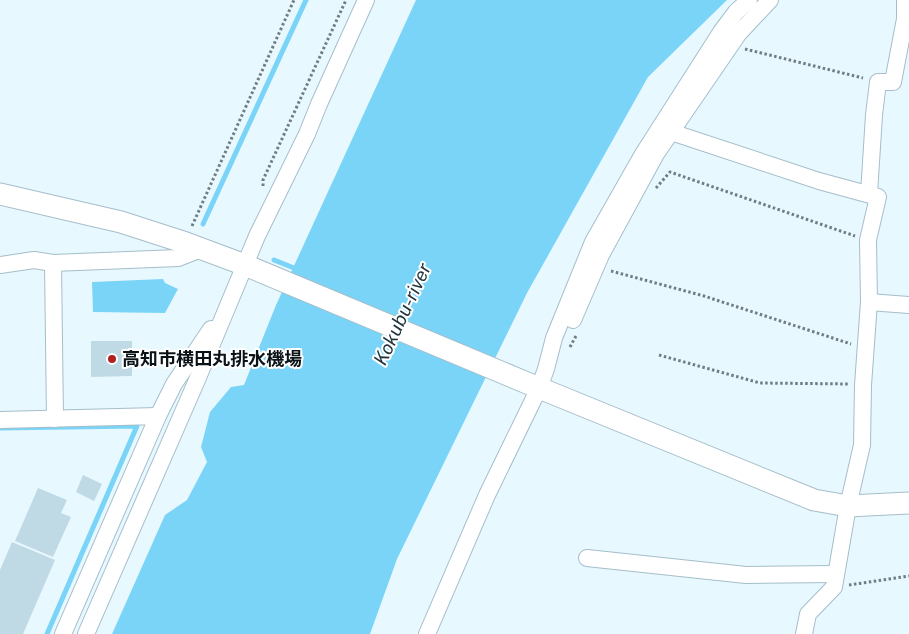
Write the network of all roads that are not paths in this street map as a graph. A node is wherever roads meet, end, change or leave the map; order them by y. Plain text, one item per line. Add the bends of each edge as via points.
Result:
1 (366, 0) edge
2 (749, 0) edge
3 (770, 0) edge
4 (905, 0) edge
5 (671, 132) junction
6 (651, 152) junction
7 (0, 194) edge
8 (869, 194) junction
9 (201, 248) junction
10 (53, 263) junction
11 (0, 266) edge
12 (252, 268) junction
13 (869, 302) junction
14 (909, 305) edge
15 (225, 314) junction
16 (538, 380) junction
17 (158, 416) junction
18 (55, 419) junction
19 (0, 420) edge
20 (507, 456) junction
21 (909, 503) edge
22 (848, 506) junction
23 (587, 558) dead end
24 (835, 580) junction
25 (62, 634) edge
26 (86, 634) edge
27 (427, 634) edge
28 (439, 634) edge
29 (804, 634) edge

1 - 12 street via 307,134 257,236
2 - 6 street via 721,32
3 - 5 street via 739,33
4 - 8 street via 905,19 893,82 878,82
5 - 6 street
5 - 8 street via 819,181
6 - 16 street via 636,191 601,255 559,353
6 - 16 street via 593,242
7 - 9 street via 121,222
8 - 13 street via 878,197 868,240
9 - 10 street via 178,258
9 - 12 street
10 - 11 street via 34,260
10 - 18 street
12 - 15 street
12 - 16 street
13 - 14 street
13 - 22 street via 862,445
15 - 17 street via 198,347
15 - 26 street
16 - 20 street
16 - 22 street via 781,487 814,500
17 - 18 street
17 - 25 street
18 - 19 street
20 - 27 street
20 - 28 street via 484,529
21 - 22 street
22 - 24 street
23 - 24 street via 746,575
24 - 29 street via 808,614

